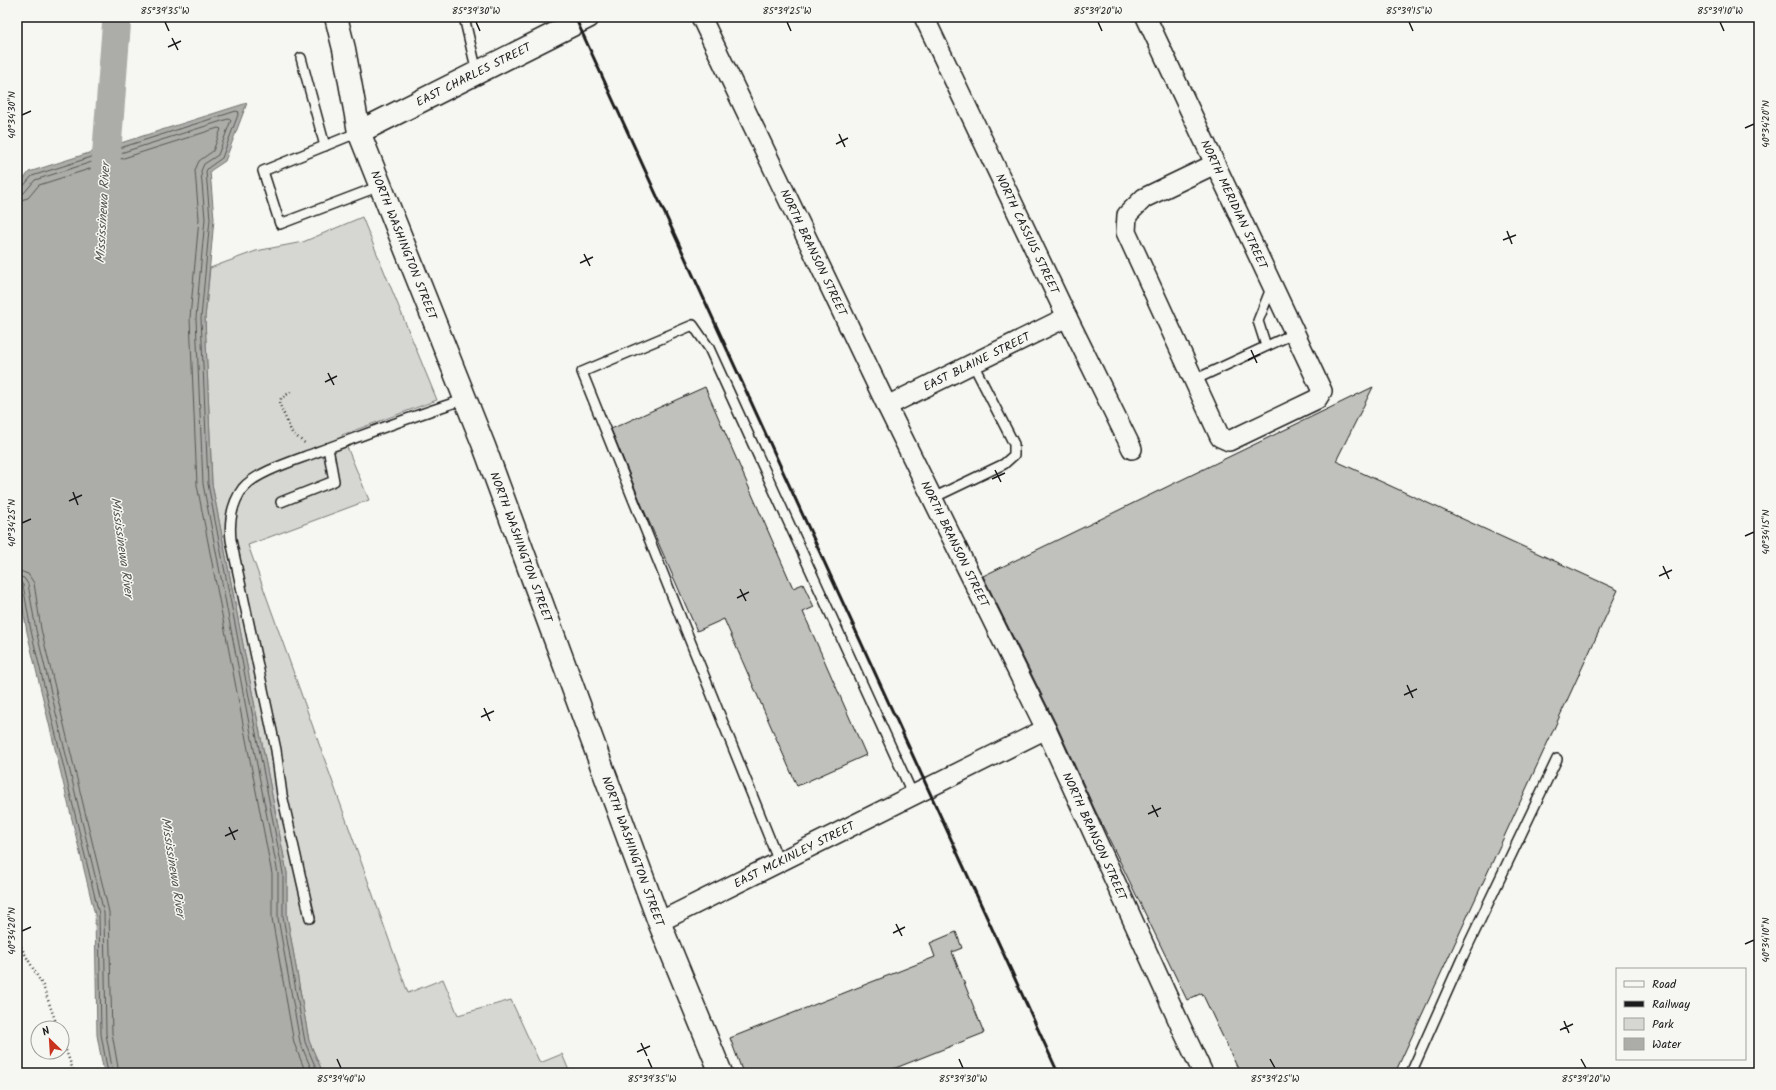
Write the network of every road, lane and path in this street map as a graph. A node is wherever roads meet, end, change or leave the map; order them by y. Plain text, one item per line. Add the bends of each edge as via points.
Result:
1 (336, 17) edge
2 (464, 17) edge
3 (588, 17) edge
4 (701, 17) edge
5 (924, 17) edge
6 (1146, 17) edge
7 (301, 58) dead end
8 (477, 73) junction
9 (359, 132) junction
10 (325, 146) junction
11 (1215, 164) junction
12 (380, 185) junction
13 (1272, 285) junction
14 (1067, 317) junction
15 (1295, 333) junction
16 (1266, 346) junction
17 (974, 364) junction
18 (1194, 380) junction
19 (291, 392) dead end
20 (466, 399) junction
21 (888, 406) junction
22 (328, 448) junction
23 (1132, 449) dead end
24 (317, 452) junction
25 (933, 498) junction
26 (281, 502) dead end
27 (1046, 729) junction
28 (1557, 759) dead end
29 (921, 791) junction
30 (779, 862) junction
31 (310, 918) dead end
32 (659, 922) junction
33 (17, 940) edge
34 (55, 1020) edge
35 (69, 1060) edge
36 (74, 1073) edge
37 (721, 1073) edge
38 (1203, 1073) edge
39 (1410, 1073) edge

1 - 9 street, NORTH WASHINGTON STREET
2 - 8 lane
3 - 8 street, EAST CHARLES STREET
4 - 21 street, NORTH BRANSON STREET
5 - 14 street, NORTH CASSIUS STREET
6 - 11 street, NORTH MERIDIAN STREET
7 - 10 lane
8 - 9 street, EAST CHARLES STREET
9 - 10 lane
9 - 12 street, NORTH WASHINGTON STREET
10 - 12 lane via 263,171 280,224
11 - 13 street, NORTH MERIDIAN STREET
11 - 18 street via 1144,198 1127,214 1126,232
12 - 20 street, NORTH WASHINGTON STREET
13 - 15 street, NORTH MERIDIAN STREET
13 - 16 lane via 1258,321
14 - 17 street, EAST BLAINE STREET
14 - 23 street, NORTH CASSIUS STREET
15 - 16 lane
15 - 18 street, NORTH MERIDIAN STREET via 1322,391 1317,399 1229,441 1220,437
16 - 18 lane
17 - 21 street, EAST BLAINE STREET
17 - 25 lane via 1014,444 1014,455 1004,464
19 - 24 path via 281,398 280,405 292,433
20 - 22 lane via 417,414
20 - 32 street, NORTH WASHINGTON STREET
21 - 25 street, NORTH BRANSON STREET
22 - 24 lane
22 - 26 lane via 334,481
24 - 31 lane via 254,478 243,488 233,506 230,526 276,750 282,796
25 - 27 street, NORTH BRANSON STREET
27 - 29 street, EAST MCKINLEY STREET
27 - 38 street, NORTH BRANSON STREET
28 - 39 lane via 1469,942
29 - 30 street, EAST MCKINLEY STREET
29 - 30 lane via 709,348 693,325 582,372
30 - 32 street, EAST MCKINLEY STREET
32 - 37 street, NORTH WASHINGTON STREET
33 - 34 path via 43,986
35 - 36 path

